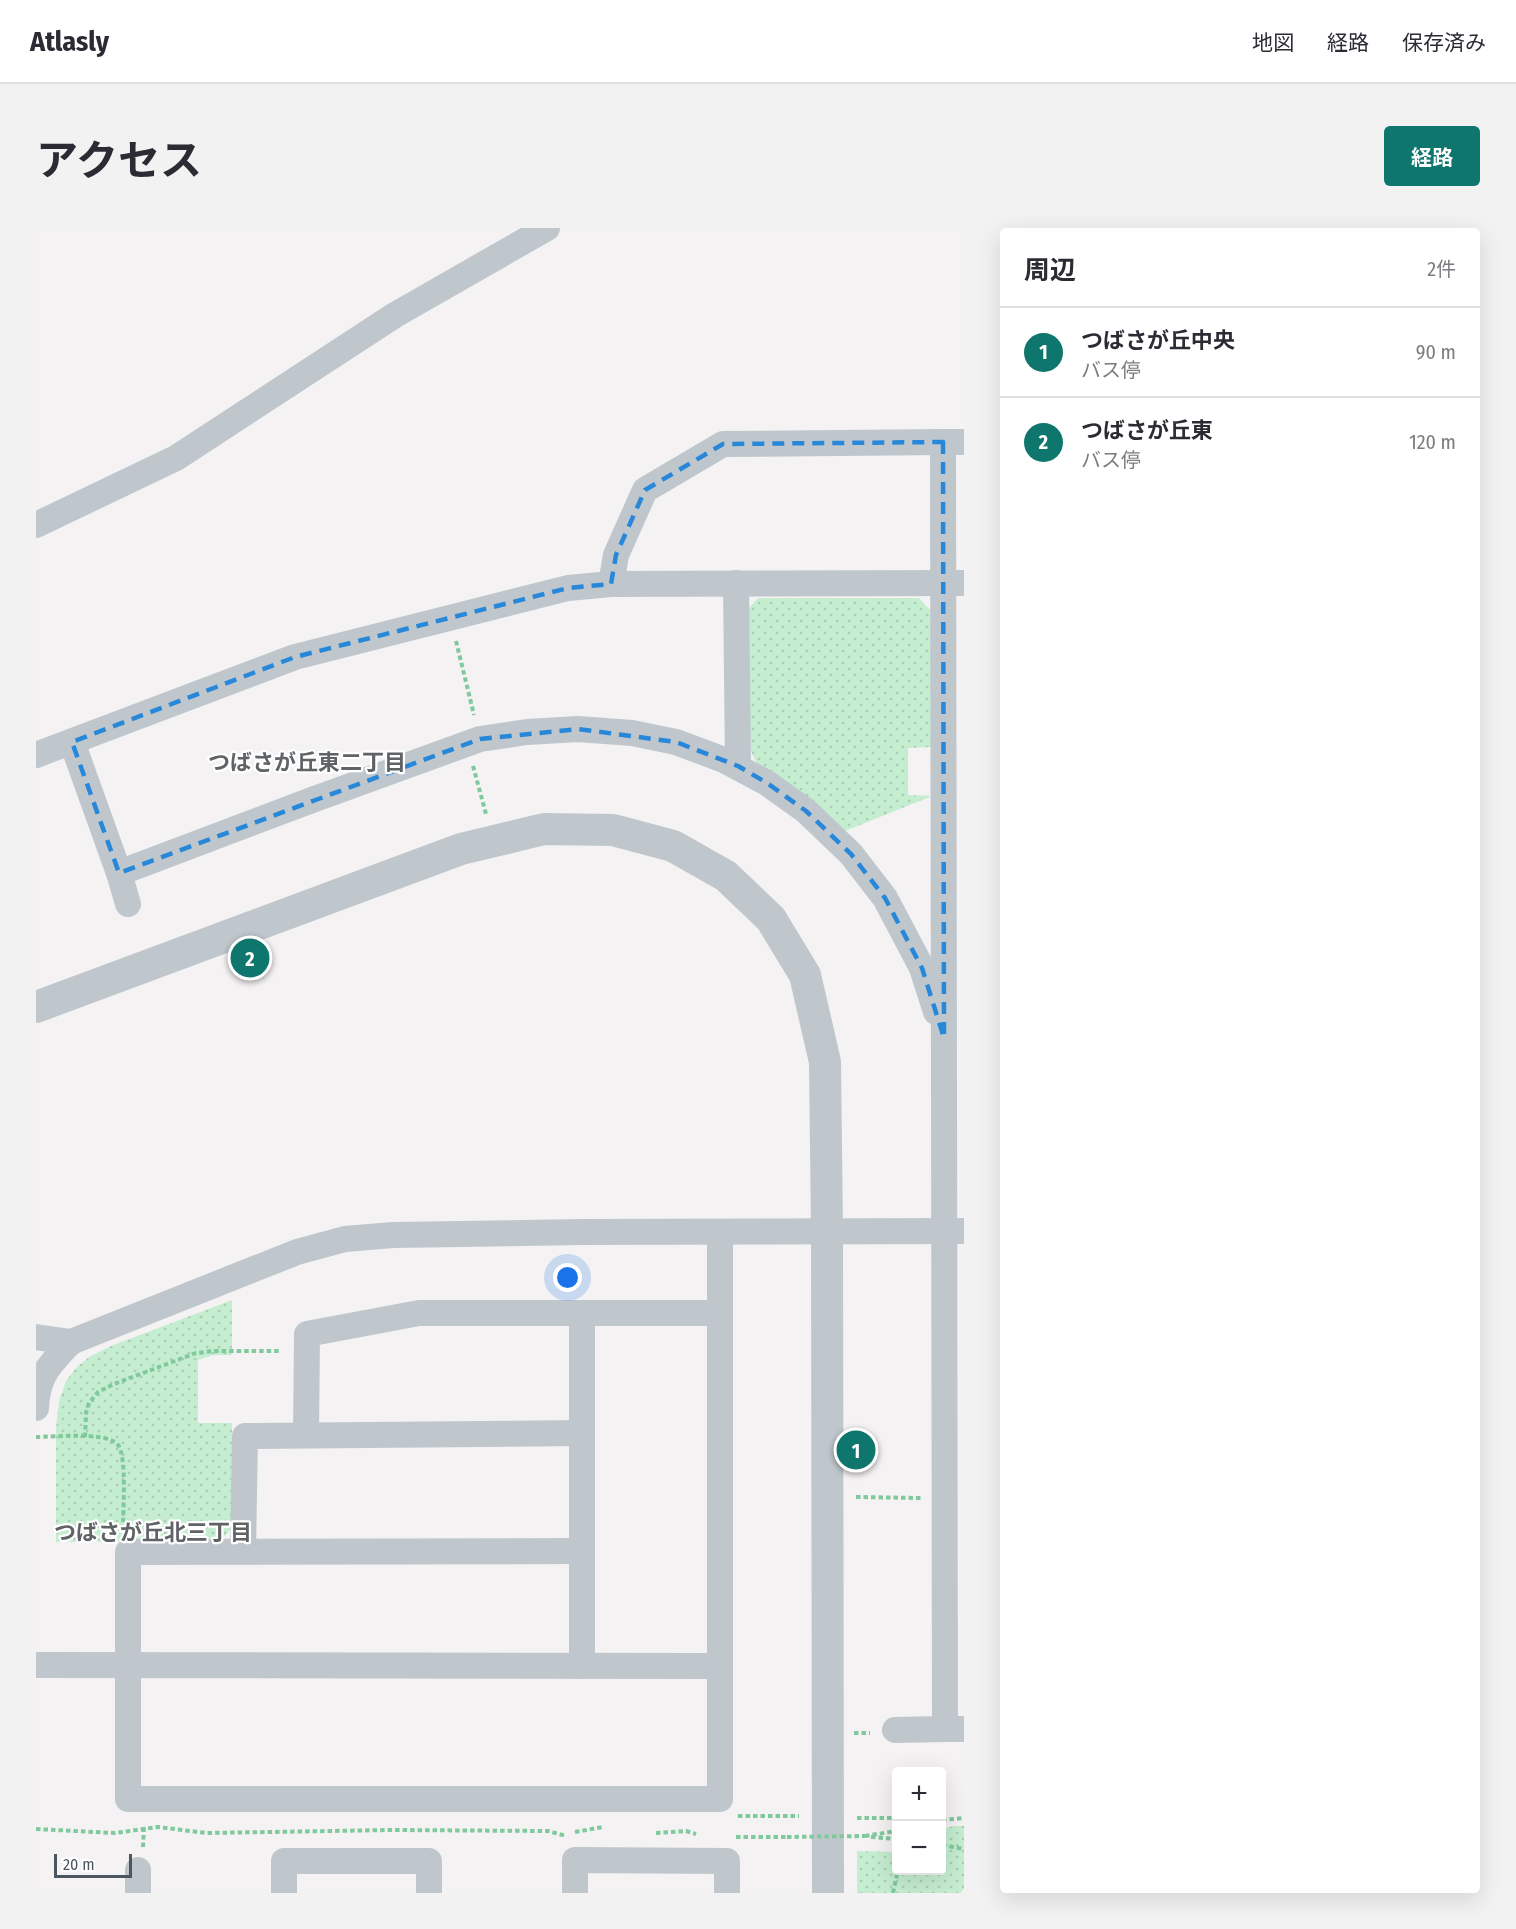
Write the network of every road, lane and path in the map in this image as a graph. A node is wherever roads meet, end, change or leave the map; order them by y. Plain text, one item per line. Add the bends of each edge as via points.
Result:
1 (547, 228) edge
2 (953, 442) edge
3 (36, 525) edge
4 (954, 583) edge
5 (611, 584) junction
6 (736, 584) junction
7 (450, 617) junction
8 (72, 742) junction
9 (474, 742) junction
10 (36, 755) edge
11 (738, 766) junction
12 (493, 841) junction
13 (118, 873) junction
14 (128, 904) dead end
15 (36, 1006) edge
16 (944, 1038) junction
17 (954, 1092) edge
18 (955, 1231) edge
19 (720, 1232) junction
20 (827, 1232) junction
21 (582, 1313) junction
22 (720, 1313) junction
23 (955, 1314) edge
24 (36, 1337) edge
25 (71, 1342) junction
26 (306, 1351) junction
27 (36, 1408) edge
28 (582, 1433) junction
29 (306, 1435) junction
30 (36, 1437) edge
31 (85, 1437) junction
32 (827, 1497) junction
33 (945, 1498) junction
34 (243, 1551) junction
35 (582, 1551) junction
36 (128, 1552) junction
37 (36, 1665) edge
38 (128, 1666) junction
39 (582, 1666) junction
40 (720, 1666) junction
41 (955, 1729) edge
42 (895, 1730) joint
43 (828, 1733) junction
44 (142, 1799) junction
45 (720, 1799) junction
46 (800, 1816) dead end
47 (857, 1818) dead end
48 (892, 1818) edge
49 (964, 1818) edge
50 (946, 1819) edge
51 (36, 1829) edge
52 (144, 1829) junction
53 (892, 1832) edge
54 (646, 1834) dead end
55 (697, 1834) dead end
56 (865, 1836) junction
57 (727, 1837) dead end
58 (579, 1838) dead end
59 (892, 1839) edge
60 (946, 1846) edge
61 (964, 1849) edge
62 (897, 1875) edge
63 (138, 1882) edge
64 (284, 1893) edge
65 (429, 1893) edge
66 (575, 1893) edge
67 (727, 1893) edge
68 (828, 1893) edge
69 (893, 1893) edge

1 - 3 street via 395,315 176,458
2 - 4 street
2 - 5 street via 723,444 645,490 616,555
4 - 6 street
4 - 16 street
5 - 6 street
5 - 7 street via 568,588
6 - 11 street
7 - 8 street via 295,657
7 - 9 path
8 - 10 street
8 - 13 street
9 - 11 street via 527,732 578,729 632,733 676,742
9 - 12 path
9 - 13 street
11 - 16 street via 806,811 851,854 885,898 922,968
12 - 15 street via 461,849
12 - 20 street via 544,828 613,830 673,846 726,876 771,919 805,975 825,1062
13 - 14 street
16 - 17 street
17 - 18 street
18 - 20 street
18 - 23 street
19 - 20 street
19 - 22 street
19 - 25 street via 393,1234 345,1239 297,1252
20 - 32 street
21 - 22 street
21 - 26 street via 419,1313 307,1334
21 - 28 street
22 - 40 street
23 - 33 street
24 - 25 street
25 - 27 street via 47,1367
26 - 29 street
26 - 31 path via 196,1353 114,1384 98,1392 89,1403
28 - 29 street
28 - 35 street
29 - 34 street via 245,1436
30 - 31 path
31 - 36 path via 103,1437 117,1443 123,1454 123,1536
32 - 33 path
32 - 43 street
33 - 41 street
34 - 35 street
34 - 36 street
35 - 39 street
36 - 38 street
37 - 38 street
38 - 39 street
38 - 44 street via 128,1799
39 - 40 street
40 - 45 street
41 - 42 street
42 - 43 path
43 - 68 street
44 - 45 street
44 - 52 path
45 - 46 path via 724,1816
47 - 48 path
49 - 50 path
51 - 52 path via 115,1833
52 - 58 path via 206,1833 548,1831
52 - 63 path
53 - 56 path
54 - 55 path
56 - 57 path, bridge
56 - 59 path
60 - 61 path
62 - 69 path
64 - 65 street via 284,1861 429,1861
66 - 67 street via 575,1860 727,1861

